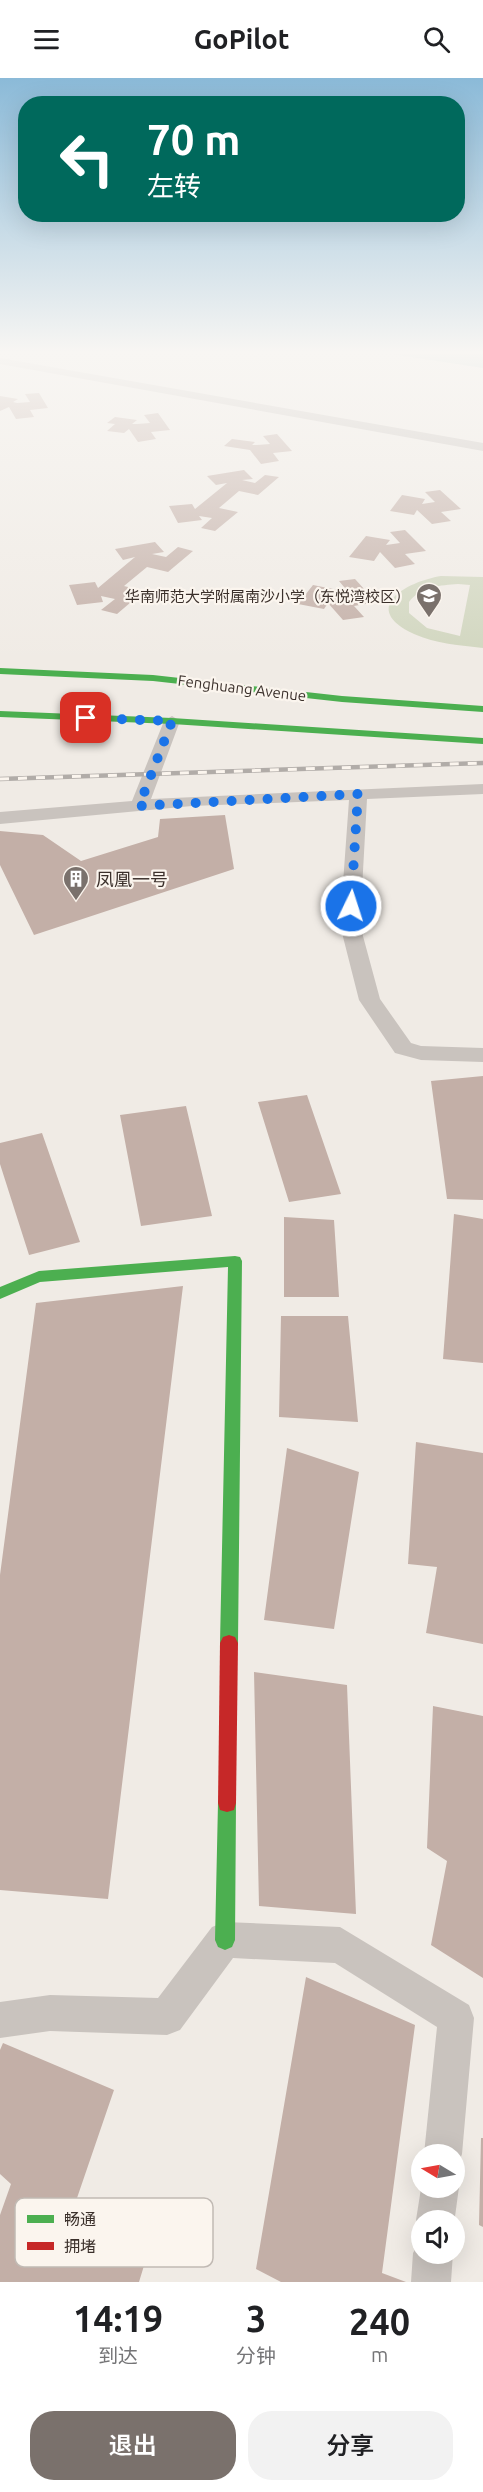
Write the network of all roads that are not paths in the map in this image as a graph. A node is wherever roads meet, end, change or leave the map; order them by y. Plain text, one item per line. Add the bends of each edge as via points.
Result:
1 (0, 671) edge
2 (0, 684) edge
3 (342, 699) junction
4 (483, 709) edge
5 (0, 714) edge
6 (172, 721) junction
7 (483, 741) edge
8 (483, 789) edge
9 (358, 794) junction
10 (139, 806) junction
11 (0, 818) edge
12 (483, 1055) edge
13 (0, 1293) edge
14 (225, 1940) junction
15 (0, 2020) edge
16 (444, 2144) edge
17 (432, 2264) edge
18 (431, 2282) edge

1 - 3 main road, Fenghuang Avenue via 153,678
2 - 3 main road
3 - 4 main road, Fenghuang Avenue
5 - 6 main road, Fenghuang Avenue
6 - 7 main road, Fenghuang Avenue
6 - 10 street
8 - 9 street
9 - 10 street
9 - 12 street via 350,925 370,1000 403,1048 421,1053
10 - 11 street
13 - 14 main road via 39,1277 235,1261
14 - 15 street via 167,2017 50,2013
14 - 16 street via 340,1945 456,2018
17 - 18 street

